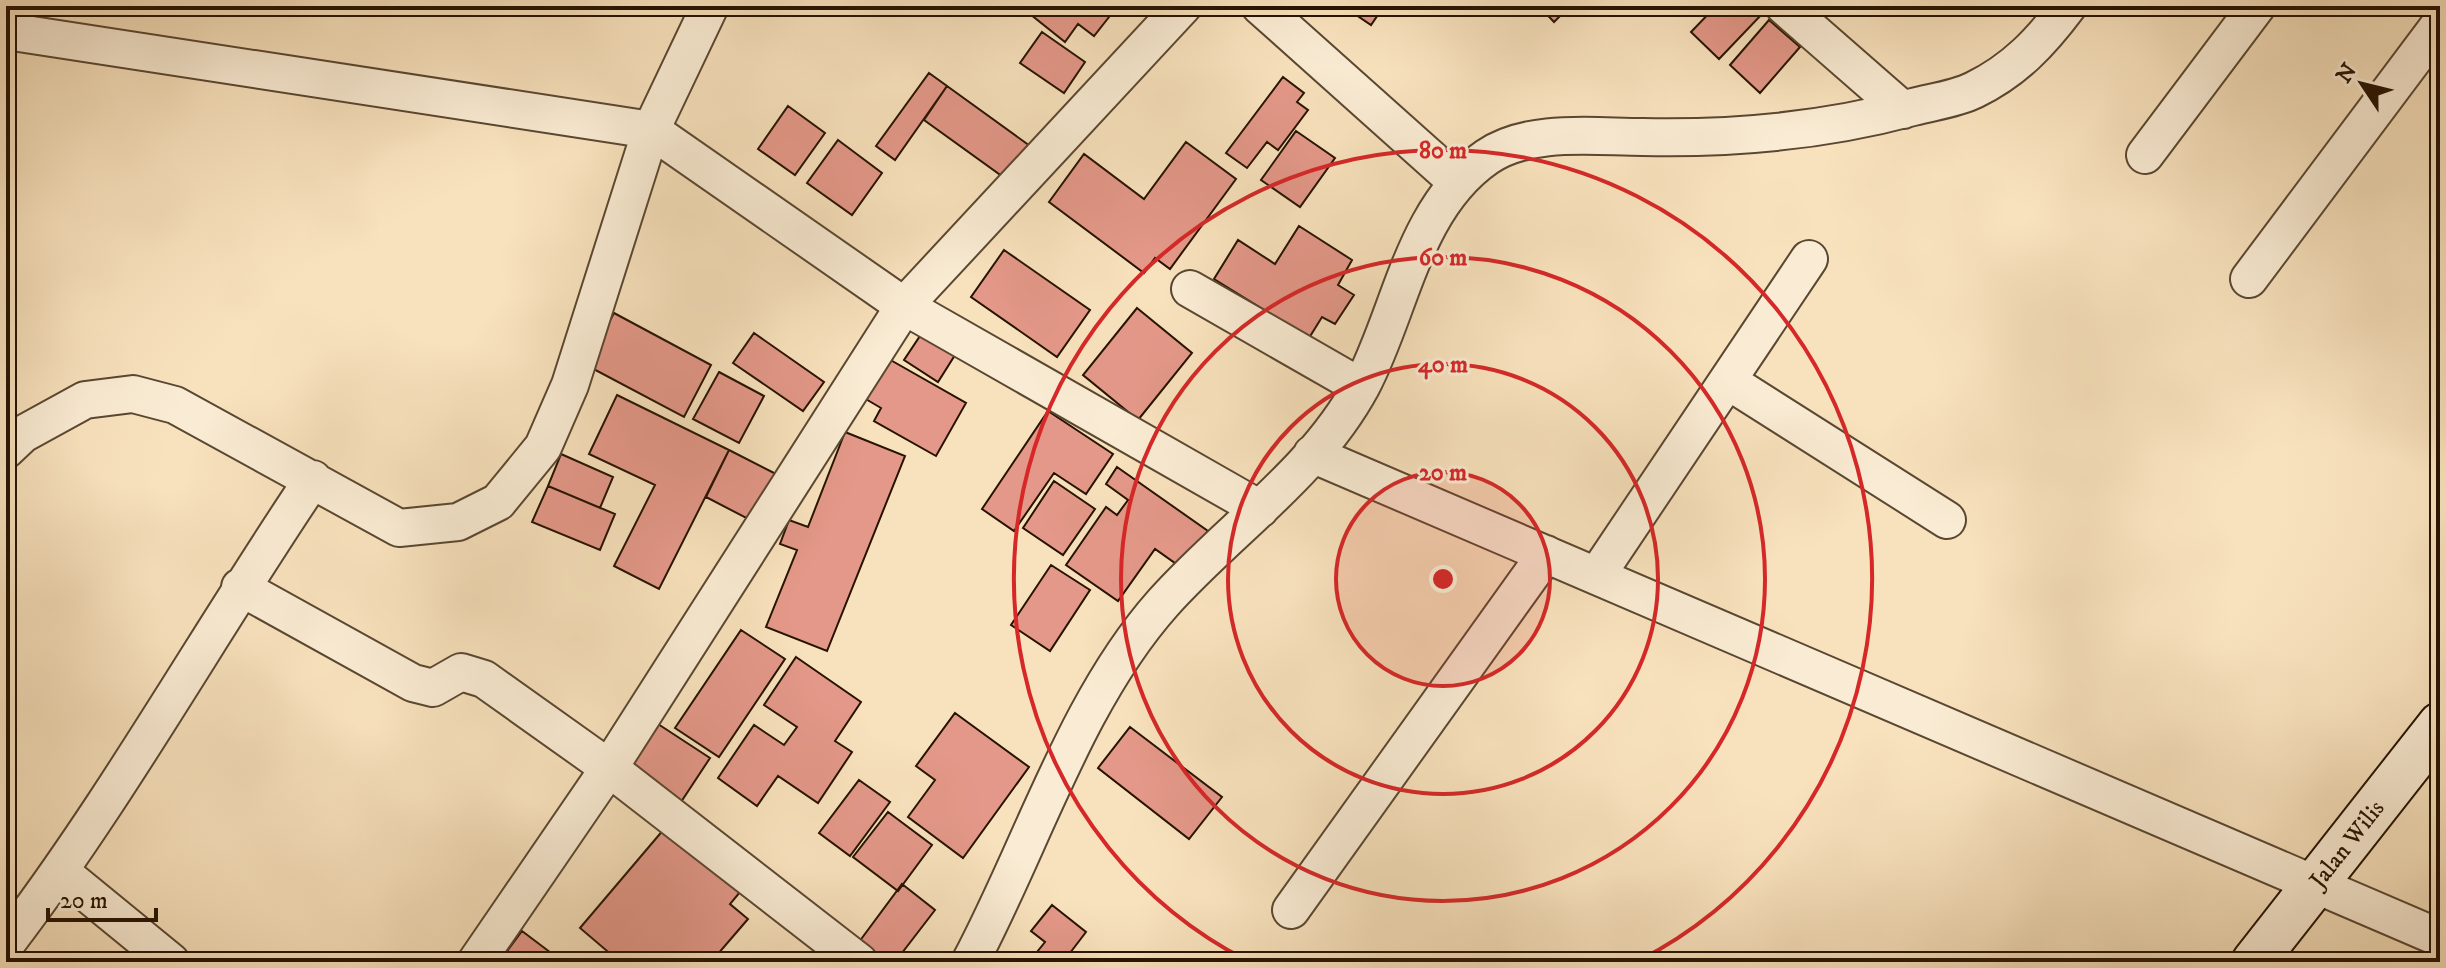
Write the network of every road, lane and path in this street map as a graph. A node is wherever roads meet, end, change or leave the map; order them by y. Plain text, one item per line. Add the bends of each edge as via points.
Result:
1 (710, 6) edge
2 (1183, 6) edge
3 (1260, 6) edge
4 (1784, 6) edge
5 (2068, 6) edge
6 (2257, 6) edge
7 (2440, 24) edge
8 (6, 31) edge
9 (1903, 110) junction
10 (651, 130) junction
11 (2145, 155) dead end
12 (1458, 183) junction
13 (1809, 259) dead end
14 (2249, 279) dead end
15 (1190, 289) dead end
16 (904, 306) junction
17 (1728, 381) junction
18 (1361, 387) junction
19 (6, 450) edge
20 (1312, 454) junction
21 (313, 479) junction
22 (1260, 509) junction
23 (1947, 520) dead end
24 (1546, 554) junction
25 (1597, 575) junction
26 (240, 587) junction
27 (2440, 725) edge
28 (609, 768) junction
29 (61, 872) junction
30 (2318, 884) junction
31 (1291, 910) dead end
32 (2440, 938) edge
33 (6, 944) edge
34 (171, 962) edge
35 (476, 962) edge
36 (859, 962) edge
37 (970, 962) edge
38 (2254, 962) edge

1 - 10 street
2 - 16 street
3 - 12 street
4 - 9 street
5 - 9 street via 2035,49 2011,68 1971,92
6 - 11 street
7 - 14 street
8 - 10 street
9 - 12 street via 1793,132 1690,138 1570,136 1514,143 1488,156
10 - 16 street
10 - 21 street via 570,385 543,447 498,502 458,522 399,528
12 - 18 street via 1430,223
13 - 17 street
15 - 18 street
16 - 22 street
16 - 28 street
17 - 23 street
17 - 25 street
18 - 20 street
19 - 21 street via 23,434 85,400 133,394 175,405
20 - 22 street
20 - 24 street
21 - 26 street
22 - 37 street via 1161,605 1109,679
24 - 25 street
24 - 31 street
25 - 30 street
26 - 28 street via 413,683 433,688 461,672 484,679
26 - 29 street
27 - 30 main road, Jalan Wilis
28 - 35 street
28 - 36 street
29 - 33 street
29 - 34 street
30 - 32 street
30 - 38 main road, Jalan Wilis

